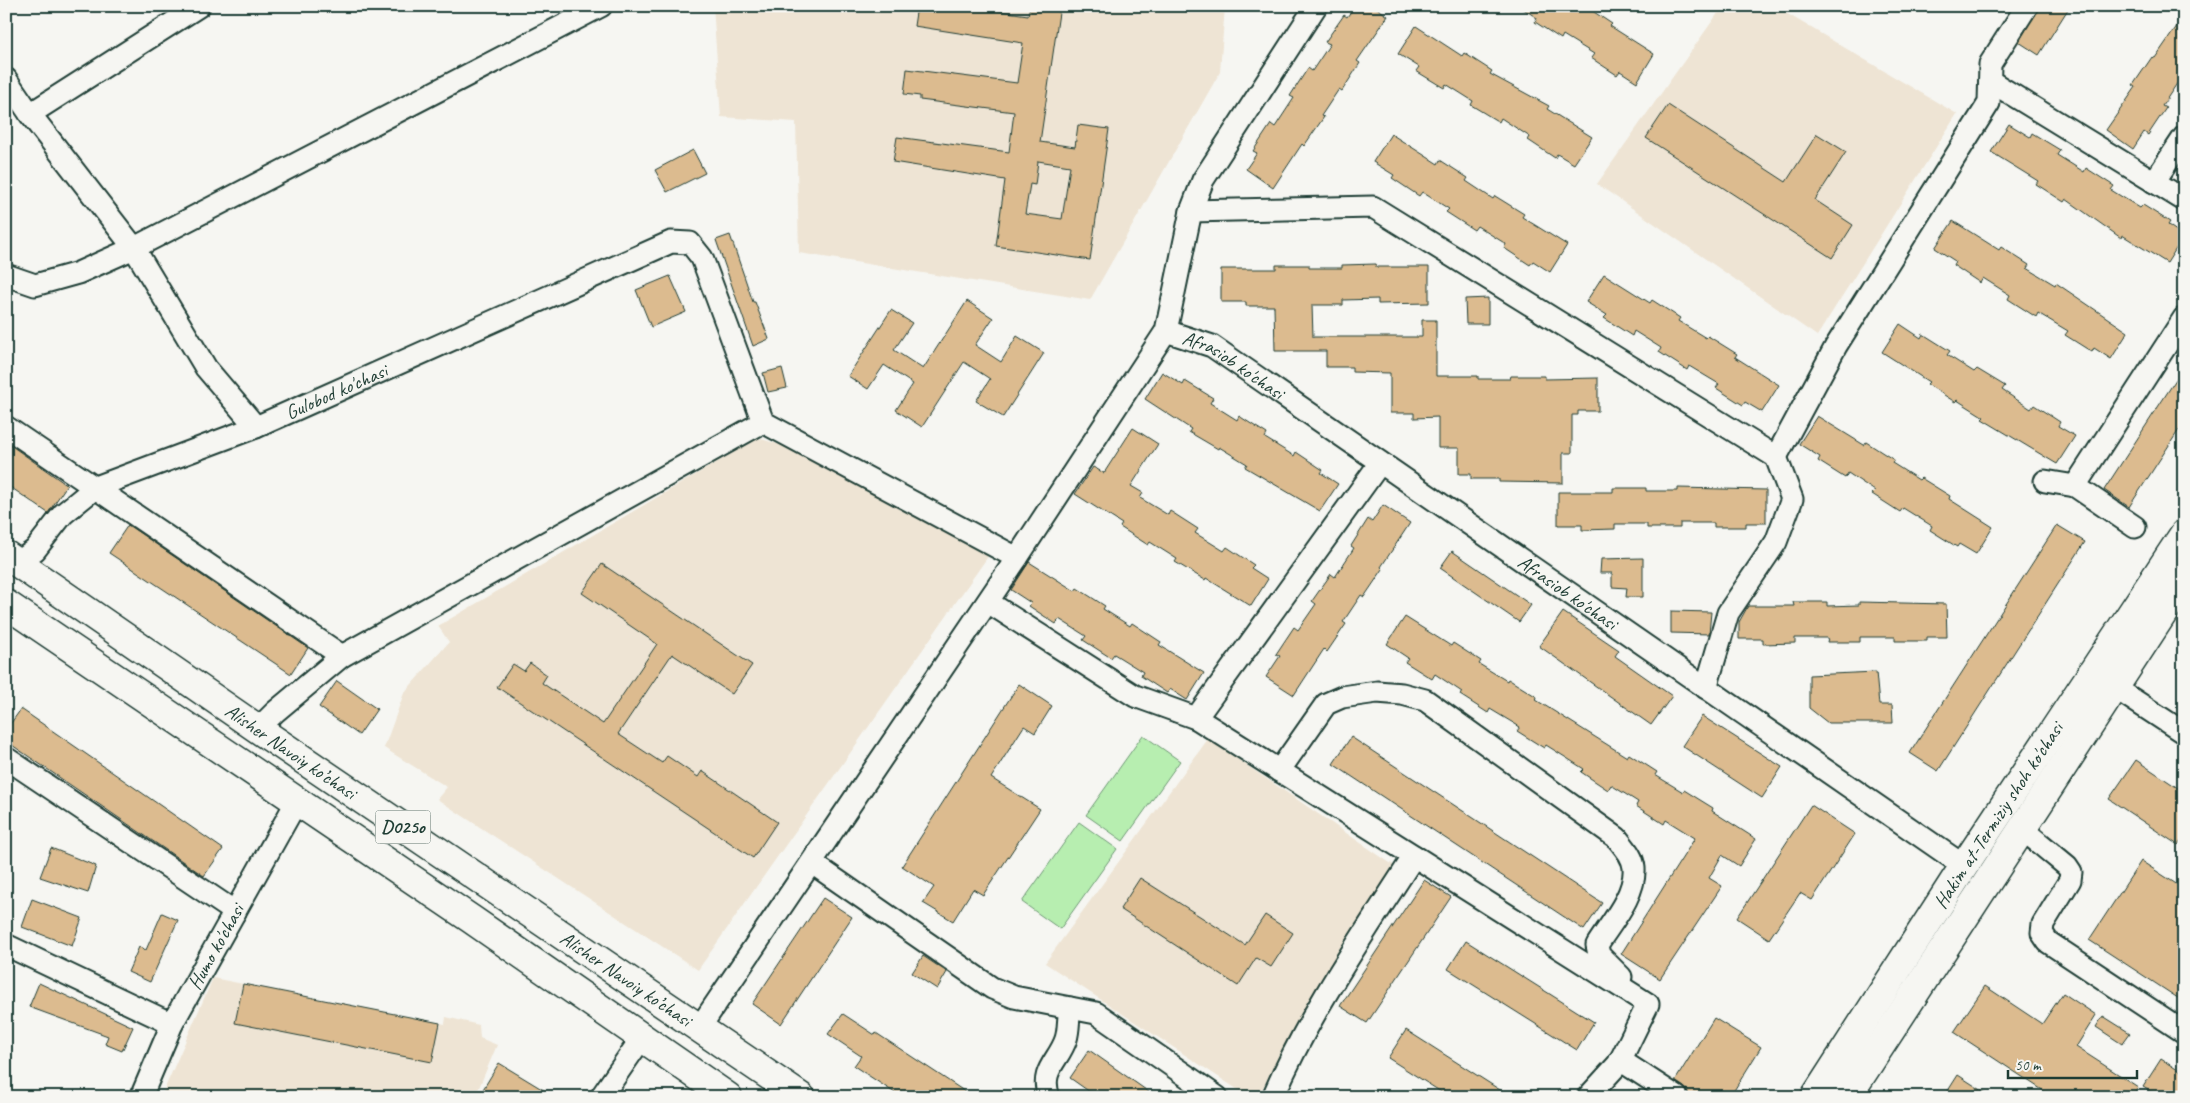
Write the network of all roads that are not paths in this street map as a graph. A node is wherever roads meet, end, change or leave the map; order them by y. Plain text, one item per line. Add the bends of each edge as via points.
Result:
1 (199, 6) edge
2 (601, 6) edge
3 (1316, 6) edge
4 (2028, 6) edge
5 (6, 79) edge
6 (1990, 81) junction
7 (30, 114) junction
8 (2184, 137) edge
9 (2154, 182) junction
10 (2184, 200) edge
11 (1191, 211) junction
12 (134, 248) junction
13 (6, 275) edge
14 (2184, 318) edge
15 (1166, 331) junction
16 (763, 422) junction
17 (6, 427) edge
18 (256, 427) junction
19 (1776, 457) junction
20 (1380, 462) junction
21 (2044, 481) dead end
22 (2075, 486) junction
23 (96, 487) junction
24 (2136, 527) dead end
25 (2184, 534) edge
26 (1017, 558) junction
27 (12, 559) edge
28 (2184, 581) edge
29 (988, 602) junction
30 (6, 604) edge
31 (342, 656) junction
32 (2114, 687) junction
33 (1706, 688) junction
34 (1196, 718) junction
35 (258, 729) junction
36 (2184, 733) edge
37 (6, 758) edge
38 (1279, 770) junction
39 (297, 801) junction
40 (2021, 828) junction
41 (1414, 856) junction
42 (812, 863) junction
43 (1964, 866) junction
44 (235, 912) junction
45 (6, 945) edge
46 (1633, 994) junction
47 (1070, 1008) junction
48 (172, 1024) junction
49 (700, 1027) junction
50 (2184, 1032) edge
51 (641, 1039) junction
52 (1620, 1060) junction
53 (141, 1097) edge
54 (601, 1097) edge
55 (728, 1097) edge
56 (801, 1097) edge
57 (1049, 1097) edge
58 (1217, 1097) edge
59 (1273, 1097) edge
60 (1588, 1097) edge
61 (1676, 1097) edge
62 (1815, 1097) edge
63 (1847, 1097) edge

1 - 7 street
2 - 12 street
3 - 11 street via 1203,180
4 - 6 street via 1990,64
5 - 7 street
6 - 9 street
6 - 19 street via 1989,103 1836,346
7 - 12 street
8 - 9 street
9 - 10 street
11 - 15 street
11 - 19 street via 1373,207
12 - 13 street via 78,273 35,286
12 - 18 street via 206,368
14 - 22 street
15 - 20 street, Afrasiob ko'chasi via 1212,346
15 - 26 street
16 - 18 street, Gulobod ko'chasi via 702,258 690,243 671,242
16 - 26 street
16 - 31 street
17 - 23 street
18 - 23 street, Gulobod ko'chasi
19 - 33 street via 1792,499 1776,542 1728,612
20 - 33 street, Afrasiob ko'chasi
20 - 34 street
21 - 22 street
22 - 24 street
23 - 27 street, Gulobod ko'chasi via 64,514 35,550
23 - 31 street
25 - 43 main road, Hakim at-Termiziy shoh ko'chasi
26 - 29 street
27 - 35 main road, Alisher Navoiy ko’chasi / D025o
28 - 32 main road, Hakim at-Termiziy shoh ko'chasi
29 - 34 street via 1136,696
29 - 42 street
30 - 39 main road, Alisher Navoiy ko’chasi
31 - 35 street
32 - 36 street
32 - 40 main road, Hakim at-Termiziy shoh ko'chasi
33 - 43 street, Afrasiob ko'chasi
34 - 38 street
35 - 49 main road, Alisher Navoiy ko’chasi / D025o
37 - 44 street
38 - 41 street
38 - 46 street via 1326,704 1342,697 1376,692 1425,700 1617,838 1630,855 1634,869 1631,886 1597,945 1599,954 1625,980
39 - 44 street, Humo ko'chasi
39 - 51 main road, Alisher Navoiy ko’chasi
40 - 50 street via 2071,872 2070,880 2043,924 2042,933 2048,942
40 - 63 main road, Hakim at-Termiziy shoh ko'chasi
41 - 46 street
41 - 59 street via 1325,997
42 - 47 street via 992,988 1014,997
42 - 49 street
43 - 62 main road, Hakim at-Termiziy shoh ko'chasi
44 - 48 street, Humo ko'chasi
45 - 48 street
46 - 52 street via 1648,1004
47 - 57 street via 1066,1039 1048,1074 1046,1088
47 - 58 street via 1096,1013
48 - 53 street, Humo ko'chasi
49 - 56 main road, Alisher Navoiy ko’chasi / D025o
51 - 54 street
51 - 55 main road, Alisher Navoiy ko’chasi
52 - 60 street
52 - 61 street

